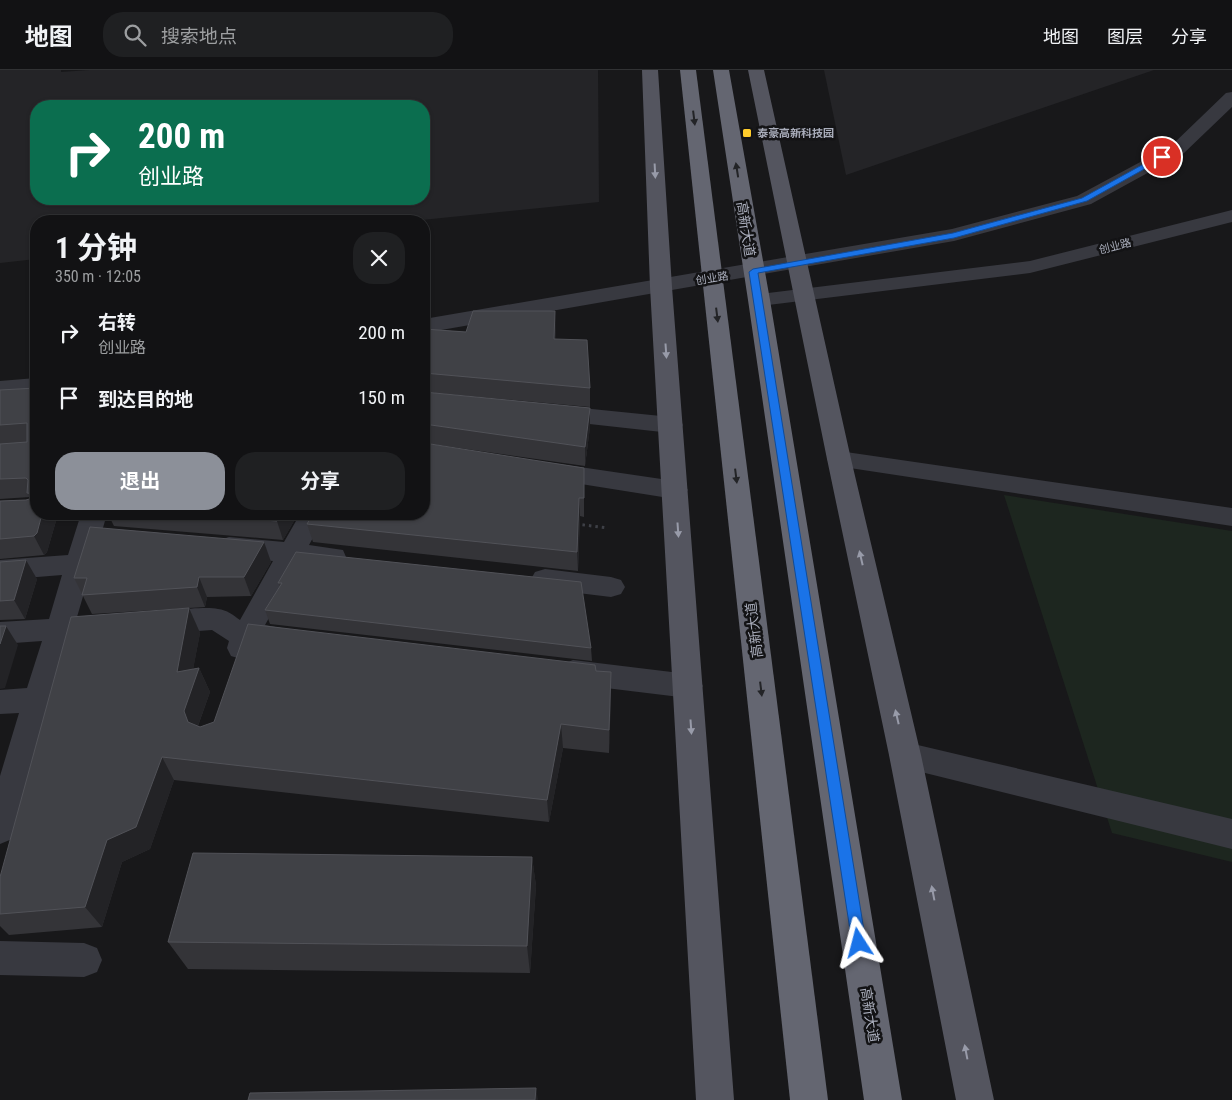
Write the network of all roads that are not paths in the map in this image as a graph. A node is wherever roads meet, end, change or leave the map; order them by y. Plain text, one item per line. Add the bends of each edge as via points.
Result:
1 (650, 70) edge
2 (688, 70) edge
3 (721, 70) edge
4 (756, 70) edge
5 (1232, 97) edge
6 (1232, 216) edge
7 (797, 264) junction
8 (753, 272) junction
9 (713, 278) junction
10 (662, 287) junction
11 (804, 295) junction
12 (759, 300) junction
13 (430, 326) edge
14 (30, 386) edge
15 (0, 389) edge
16 (532, 411) edge
17 (671, 425) junction
18 (838, 459) junction
19 (520, 467) edge
20 (675, 490) junction
21 (1232, 517) edge
22 (310, 520) edge
23 (91, 524) edge
24 (117, 538) edge
25 (204, 545) edge
26 (292, 552) junction
27 (359, 560) edge
28 (79, 564) junction
29 (0, 570) edge
30 (524, 577) edge
31 (611, 586) dead end
32 (60, 629) junction
33 (0, 633) edge
34 (246, 634) junction
35 (305, 641) edge
36 (550, 670) edge
37 (234, 671) edge
38 (688, 686) junction
39 (39, 700) junction
40 (0, 702) edge
41 (905, 755) junction
42 (9, 770) edge
43 (0, 829) edge
44 (1232, 834) edge
45 (0, 958) edge
46 (84, 960) dead end
47 (715, 1100) edge
48 (809, 1100) edge
49 (883, 1100) edge
50 (975, 1100) edge

1 -> 10 main road
2 -> 9 highway, 高新大道
8 -> 3 highway, 高新大道
4 - 7 main road
5 - 7 street, 创业路 via 1178,148 1084,200 954,235
6 - 11 street, 创业路 via 1030,267
7 - 8 street, 创业路
7 - 11 main road
8 - 9 street, 创业路
8 - 12 highway, 高新大道
9 - 10 street, 创业路
9 -> 48 highway, 高新大道
10 - 13 street, 创业路
10 -> 17 main road
11 - 12 street, 创业路
11 - 18 main road
12 - 49 highway, 高新大道
14 - 15 street
16 - 17 street
17 - 20 main road
18 - 21 street
41 -> 18 main road
19 - 20 street
20 -> 38 main road
22 - 26 street
23 - 24 street
23 - 28 street
25 - 26 street
26 - 27 street
26 - 34 street
28 - 29 street
28 - 32 street
30 - 31 street
32 - 33 street
32 - 34 street via 217,619 238,633
32 - 39 street
34 - 35 street
34 - 37 street
36 - 38 street
38 -> 47 main road
39 - 40 street
39 - 42 street
41 - 44 street
50 -> 41 main road
42 - 43 street
45 - 46 street

